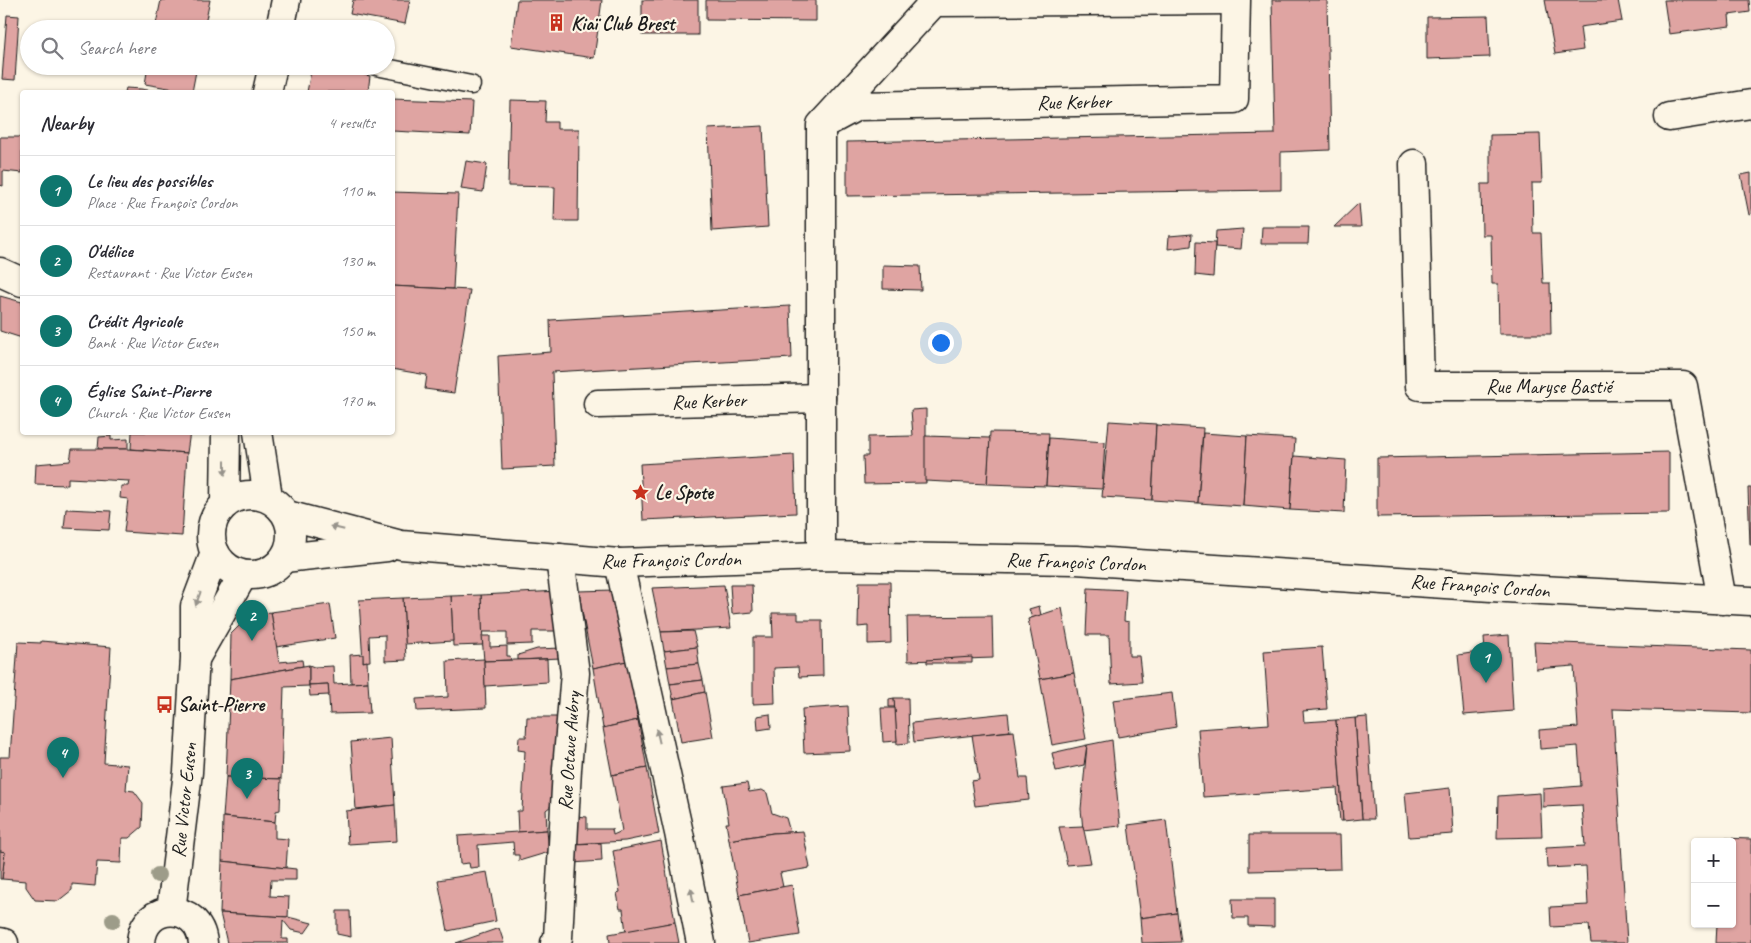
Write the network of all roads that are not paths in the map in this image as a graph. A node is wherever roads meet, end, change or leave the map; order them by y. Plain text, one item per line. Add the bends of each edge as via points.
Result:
1 (286, 0) edge
2 (1234, 0) edge
3 (282, 20) edge
4 (395, 70) edge
5 (271, 75) edge
6 (471, 84) dead end
7 (267, 90) edge
8 (1751, 104) edge
9 (1669, 117) dead end
10 (821, 126) junction
11 (1414, 164) dead end
12 (0, 272) edge
13 (20, 281) edge
14 (821, 398) junction
15 (598, 404) dead end
16 (226, 435) edge
17 (259, 435) edge
18 (225, 504) junction
19 (277, 506) junction
20 (401, 545) junction
21 (215, 553) junction
22 (821, 556) junction
23 (284, 558) junction
24 (560, 558) junction
25 (619, 563) junction
26 (243, 575) junction
27 (1722, 600) junction
28 (1751, 601) edge
29 (195, 658) junction
30 (171, 911) junction
31 (0, 942) edge
32 (4, 943) edge
33 (141, 943) edge
34 (202, 943) edge
35 (555, 943) edge
36 (701, 943) edge

1 - 3 street
2 - 10 street, Rue Kerber via 934,2
2 - 10 street, Rue Kerber via 1234,99 857,106
4 - 6 lane
5 - 7 street
8 - 9 street
10 - 14 street
11 - 27 street, Rue Maryse Bastié via 1420,386 1682,386
12 - 13 street
14 - 15 street, Rue Kerber
14 - 22 street
16 -> 18 street
17 - 19 street
18 - 19 street via 245,494
18 - 21 street via 211,527
20 -> 19 street, Rue François Cordon
19 - 23 street via 292,537
20 - 23 street, Rue François Cordon
20 - 24 street, Rue François Cordon
21 - 26 street via 232,570
21 -> 29 street, Rue Victor Eusen via 195,606
22 - 25 street, Rue François Cordon
22 - 27 street, Rue François Cordon via 1076,560
23 - 26 street via 266,572
24 - 25 street, Rue François Cordon
24 - 35 street, Rue Octave Aubry via 575,673 566,768 558,938
36 -> 25 street
26 - 29 street, Rue Victor Eusen
27 - 28 street, Rue François Cordon
29 - 30 street, Rue Victor Eusen via 188,772
30 - 33 street via 151,919 145,926
30 - 34 street via 190,917 201,932
31 - 32 street

